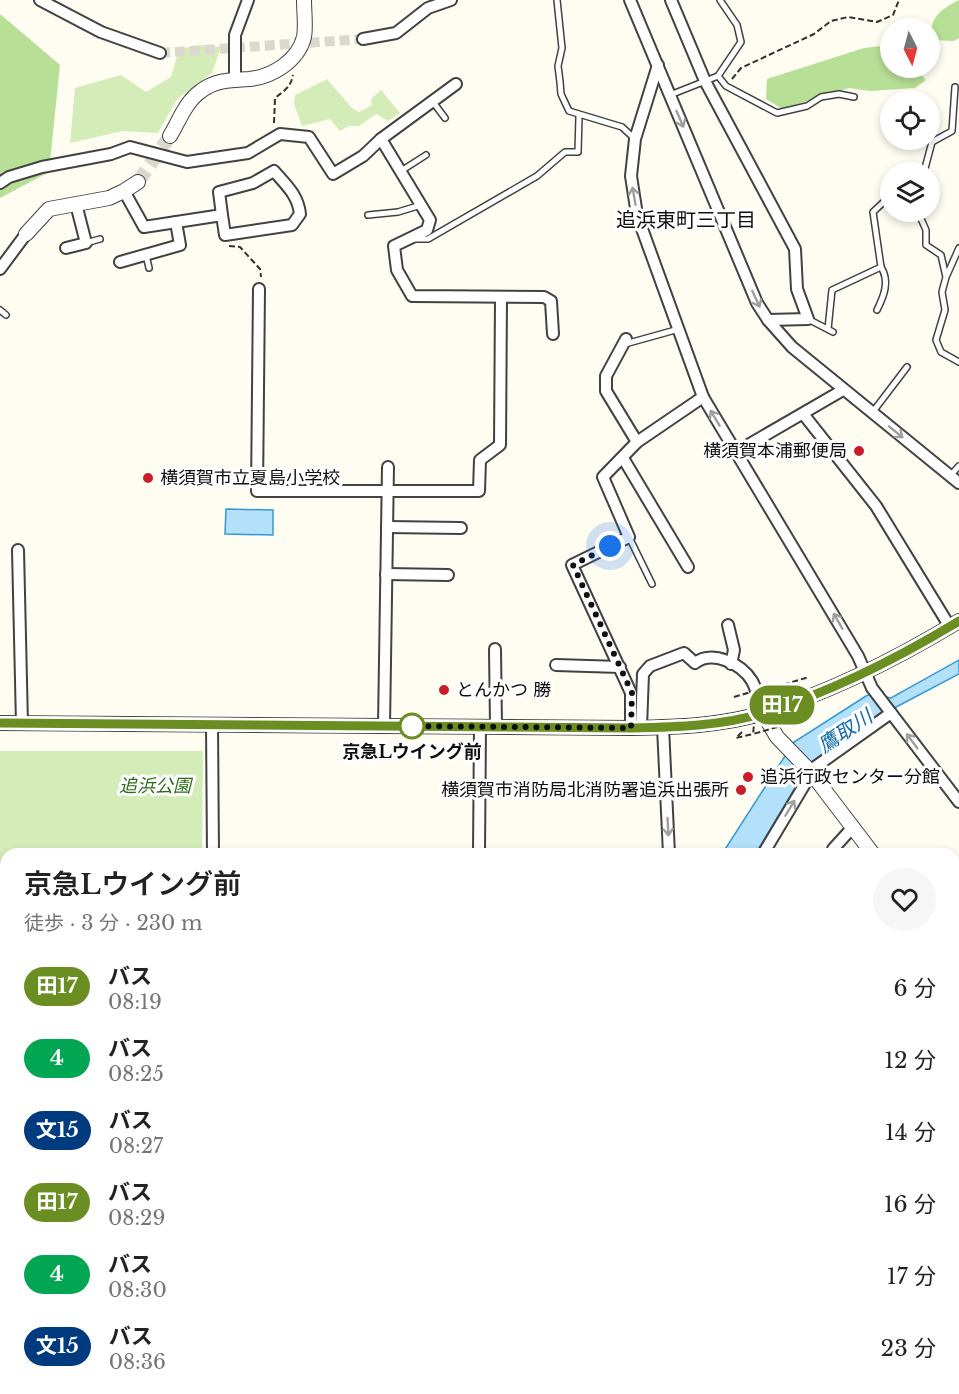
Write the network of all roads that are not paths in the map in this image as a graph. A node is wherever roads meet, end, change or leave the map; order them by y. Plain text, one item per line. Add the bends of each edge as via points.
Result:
1 (40, 0) edge
2 (248, 0) edge
3 (304, 0) edge
4 (451, 0) edge
5 (557, 0) edge
6 (630, 0) edge
7 (671, 0) edge
8 (720, 0) edge
9 (363, 39) tunnel mouth
10 (160, 53) tunnel mouth
11 (658, 65) junction
12 (718, 76) junction
13 (235, 79) junction
14 (705, 81) junction
15 (456, 84) dead end
16 (955, 87) dead end
17 (670, 95) junction
18 (854, 97) dead end
19 (433, 102) junction
20 (579, 116) junction
21 (445, 118) dead end
22 (170, 136) tunnel mouth
23 (381, 139) junction
24 (635, 139) junction
25 (426, 155) dead end
26 (927, 162) edge
27 (401, 171) junction
28 (138, 182) tunnel mouth
29 (0, 183) edge
30 (124, 192) junction
31 (76, 204) junction
32 (421, 205) junction
33 (880, 205) edge
34 (368, 214) dead end
35 (222, 215) junction
36 (176, 222) junction
37 (922, 222) edge
38 (26, 234) joint
39 (410, 238) junction
40 (99, 239) dead end
41 (86, 243) junction
42 (66, 248) dead end
43 (959, 248) edge
44 (146, 254) junction
45 (120, 262) dead end
46 (881, 267) junction
47 (149, 268) dead end
48 (0, 269) edge
49 (946, 277) junction
50 (259, 288) road end
51 (501, 298) junction
52 (0, 310) edge
53 (877, 310) dead end
54 (6, 315) dead end
55 (808, 319) junction
56 (768, 320) junction
57 (679, 329) junction
58 (553, 334) dead end
59 (625, 342) joint
60 (959, 362) edge
61 (907, 367) dead end
62 (843, 390) junction
63 (703, 397) junction
64 (872, 413) junction
65 (804, 415) junction
66 (637, 442) junction
67 (736, 452) junction
68 (623, 458) junction
69 (959, 466) edge
70 (387, 467) dead end
71 (954, 480) edge
72 (387, 490) junction
73 (387, 527) junction
74 (460, 528) dead end
75 (629, 537) junction
76 (18, 550) dead end
77 (688, 567) dead end
78 (386, 574) junction
79 (448, 575) dead end
80 (652, 584) dead end
81 (954, 624) edge
82 (728, 625) dead end
83 (495, 649) dead end
84 (731, 664) junction
85 (556, 665) dead end
86 (620, 667) junction
87 (865, 672) junction
88 (763, 713) junction
89 (891, 713) junction
90 (0, 723) edge
91 (22, 724) junction
92 (212, 725) junction
93 (384, 726) junction
94 (480, 726) junction
95 (496, 726) junction
96 (663, 727) junction
97 (636, 728) junction
98 (810, 772) junction
99 (959, 802) edge
100 (853, 827) junction
101 (213, 848) edge
102 (480, 848) edge
103 (669, 848) edge
104 (768, 848) edge
105 (833, 848) edge
106 (869, 848) edge

1 - 10 street via 101,32
2 - 13 street via 235,35
3 - 13 street via 304,36 298,51 274,73
4 - 9 street via 428,8 396,33
5 - 20 lane via 561,94 569,111
6 - 11 street
7 - 14 street
8 - 12 lane via 736,25 741,42
11 - 17 street
11 - 24 street
12 - 14 lane
12 - 18 lane via 726,86 777,113 807,106 821,97
13 - 22 street via 201,90
14 - 17 lane
14 - 55 street via 795,249 798,289
15 - 19 street
16 - 26 lane via 952,131 932,142
17 -> 56 street
19 - 21 lane
19 - 23 street
20 - 24 lane via 622,127
20 - 39 lane via 578,152 565,152 537,176 428,239
23 - 27 street
23 - 29 street via 363,156 333,174 309,137 280,134 236,156 187,162 130,147 42,167
57 -> 24 street via 637,215 631,176
25 - 27 lane
27 - 32 street
28 - 30 street
30 - 31 street
30 - 36 street via 144,227
31 - 38 street via 49,208
31 - 41 street
32 - 34 lane via 398,212
32 - 39 street via 430,225
33 - 46 lane via 873,212
35 - 35 street via 219,192 253,183 274,171 299,203 300,214 292,225 228,235
35 - 36 street
36 - 44 street via 180,245
37 - 49 lane via 926,245 941,255
38 - 48 street
39 - 51 street via 393,246 397,270 412,296
40 - 41 lane
41 - 42 street
43 - 49 lane
44 - 45 street
44 - 47 lane
46 - 53 lane via 885,273 885,292
46 - 55 lane via 832,290 831,330
49 - 60 lane via 942,291 945,310 936,340 941,352
50 - 72 street via 257,491
51 - 58 street via 544,297 551,302
51 - 72 street via 500,445 480,460 479,491
52 - 54 lane
55 - 56 street
56 - 62 street via 783,340
57 - 59 lane
57 - 63 street
59 - 66 street via 606,376 606,391
61 - 64 lane
62 - 64 street
62 - 65 street
63 - 66 street
67 -> 63 street
64 -> 71 street
65 - 67 street
65 - 81 street via 876,506
66 - 68 street
87 -> 67 street
68 - 75 street via 603,477
68 - 77 street
69 - 71 lane
70 - 72 street
72 - 73 street
73 - 74 street
73 - 78 street
75 - 80 lane
75 - 86 street via 573,565
76 - 91 street
78 - 79 street
78 - 93 street
81 - 87 street
82 - 84 street via 734,650
83 - 95 street
84 - 88 street via 752,681
84 - 97 street via 718,657 703,657 695,663 684,653 650,666 643,674
85 - 86 street
86 - 97 street via 632,693
87 - 88 street
87 - 89 street
88 - 96 street
88 - 98 street via 777,737
89 - 98 street
99 -> 89 street
90 - 91 street
91 - 92 street
92 - 93 street
92 - 101 street
93 - 94 street
94 - 95 street
94 - 102 street
95 - 97 street
96 - 97 street
96 -> 103 street
98 - 100 street
104 -> 98 street
100 - 105 street
100 - 106 street

